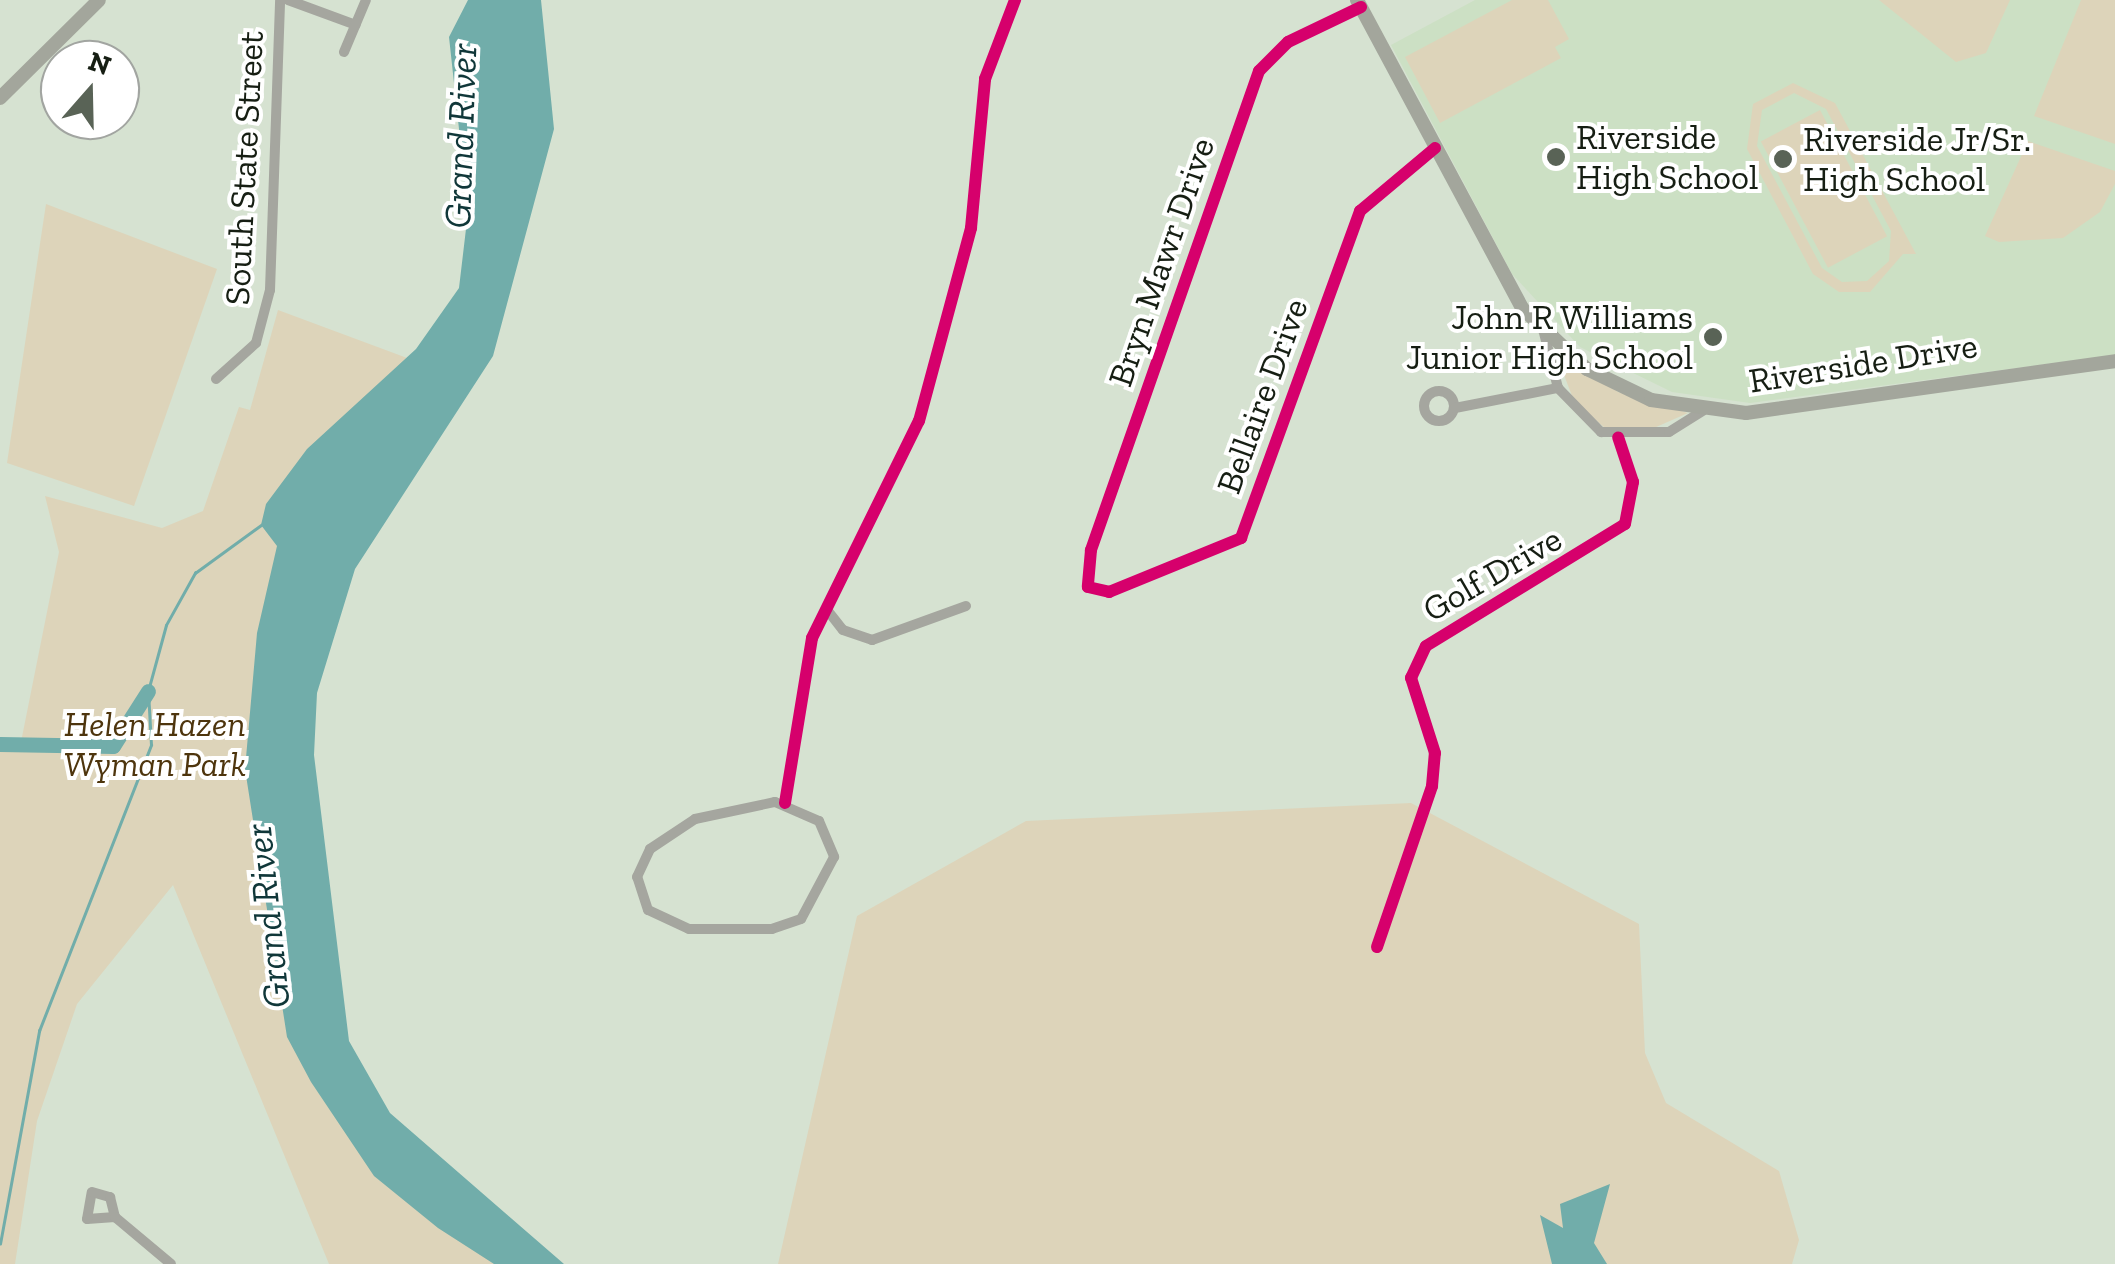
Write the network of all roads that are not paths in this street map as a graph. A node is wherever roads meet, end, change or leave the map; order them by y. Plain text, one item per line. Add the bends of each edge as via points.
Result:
1 (100, 0) edge
2 (280, 0) edge
3 (288, 0) edge
4 (366, 0) edge
5 (1016, 0) edge
6 (1359, 3) edge
7 (356, 25) junction
8 (344, 52) dead end
9 (0, 98) edge
10 (1435, 148) junction
11 (1544, 333) junction
12 (2115, 361) edge
13 (216, 379) dead end
14 (1558, 388) junction
15 (1454, 408) dead end
16 (1703, 411) junction
17 (1618, 437) junction
18 (1088, 587) joint
19 (966, 606) dead end
20 (828, 611) junction
21 (785, 803) junction
22 (1377, 947) dead end
23 (115, 1217) dead end
24 (171, 1264) edge

1 - 9 main road
2 - 13 street, South State Street via 270,290 256,343
3 - 7 street
4 - 7 street
5 - 20 street via 984,79 971,228 919,421
6 - 10 main road, Riverside Drive
6 - 18 street, Bryn Mawr Drive via 1288,42 1259,71 1090,550
7 - 8 street
10 - 11 main road, Riverside Drive
10 - 18 street, Bellaire Drive via 1360,211 1241,538 1108,592
11 - 14 street
11 - 16 main road, Riverside Drive via 1619,385
12 - 16 main road, Riverside Drive via 1789,408
14 - 15 street
14 - 17 street via 1587,425
16 - 17 street via 1668,432
17 - 22 street, Golf Drive via 1633,482 1625,524 1441,635 1410,678 1435,753 1432,786
19 - 20 street via 872,640 842,630
20 - 21 street via 804,665
21 - 21 street via 820,820 834,857 801,919 772,929 689,929 648,910 640,862 668,834 694,819
23 - 24 street

